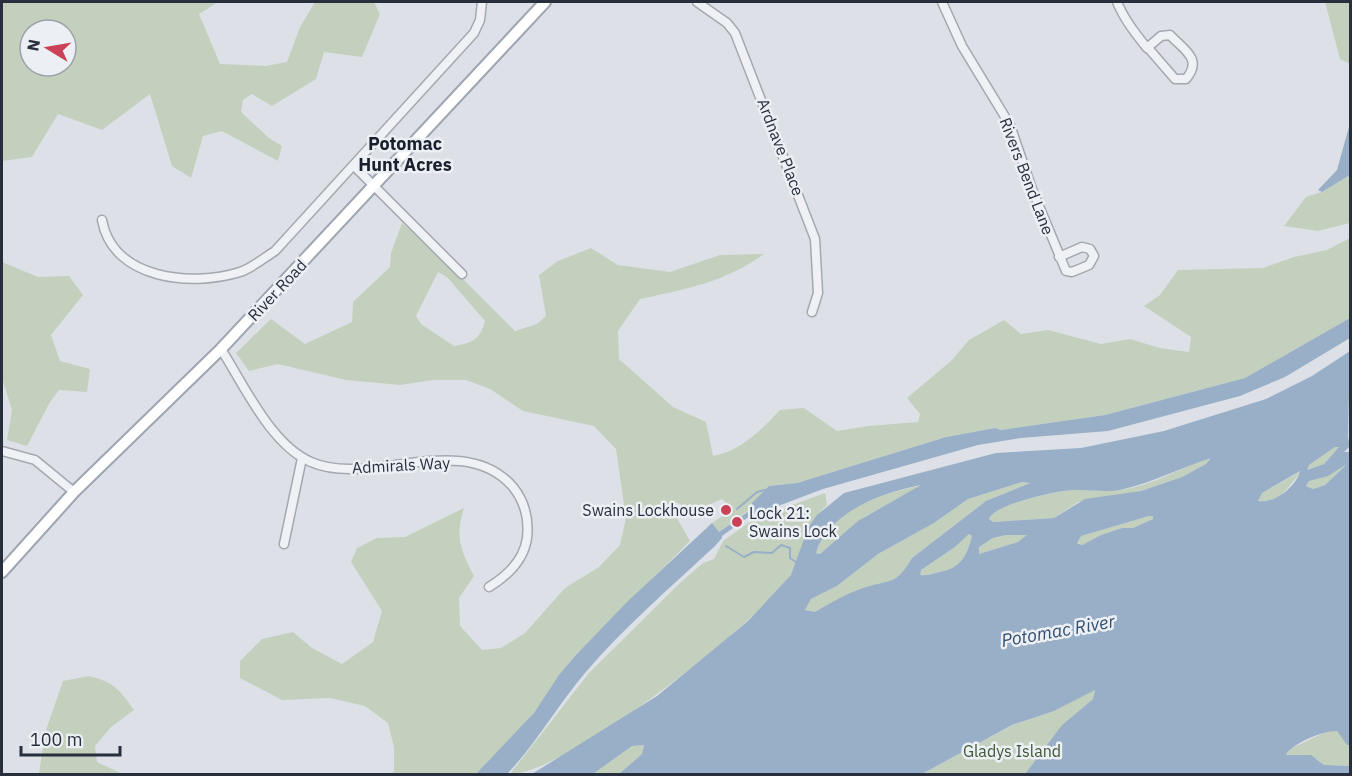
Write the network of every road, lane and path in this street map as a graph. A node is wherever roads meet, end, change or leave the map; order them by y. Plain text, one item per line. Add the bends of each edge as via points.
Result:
1 (482, 2) edge
2 (545, 2) edge
3 (697, 2) edge
4 (942, 2) edge
5 (1117, 2) edge
6 (1147, 48) junction
7 (354, 166) junction
8 (373, 185) junction
9 (102, 220) dead end
10 (1059, 257) dead end
11 (462, 274) dead end
12 (812, 312) dead end
13 (221, 349) junction
14 (2, 451) edge
15 (302, 458) junction
16 (74, 492) junction
17 (284, 544) dead end
18 (2, 572) edge
19 (489, 587) dead end

1 - 7 street via 474,33
2 - 8 main road, River Road
3 - 12 street, Ardnave Place via 735,33 811,223 819,267 818,293
4 - 10 street, Rivers Bend Lane via 962,46 1010,125
5 - 6 street
6 - 6 street via 1175,79 1186,79 1193,71 1192,57 1170,35 1161,36
7 - 8 street
7 - 9 street via 275,251 242,272 204,280 178,279 148,271 122,254 105,234
8 - 11 street
8 - 13 main road, River Road
13 - 15 street, Admirals Way via 275,433
13 - 16 main road, River Road
14 - 16 street via 35,460
15 - 17 street
15 - 19 street, Admirals Way via 324,467 344,468 462,462 481,466 507,480 525,508 525,549 510,571
16 - 18 main road, River Road

